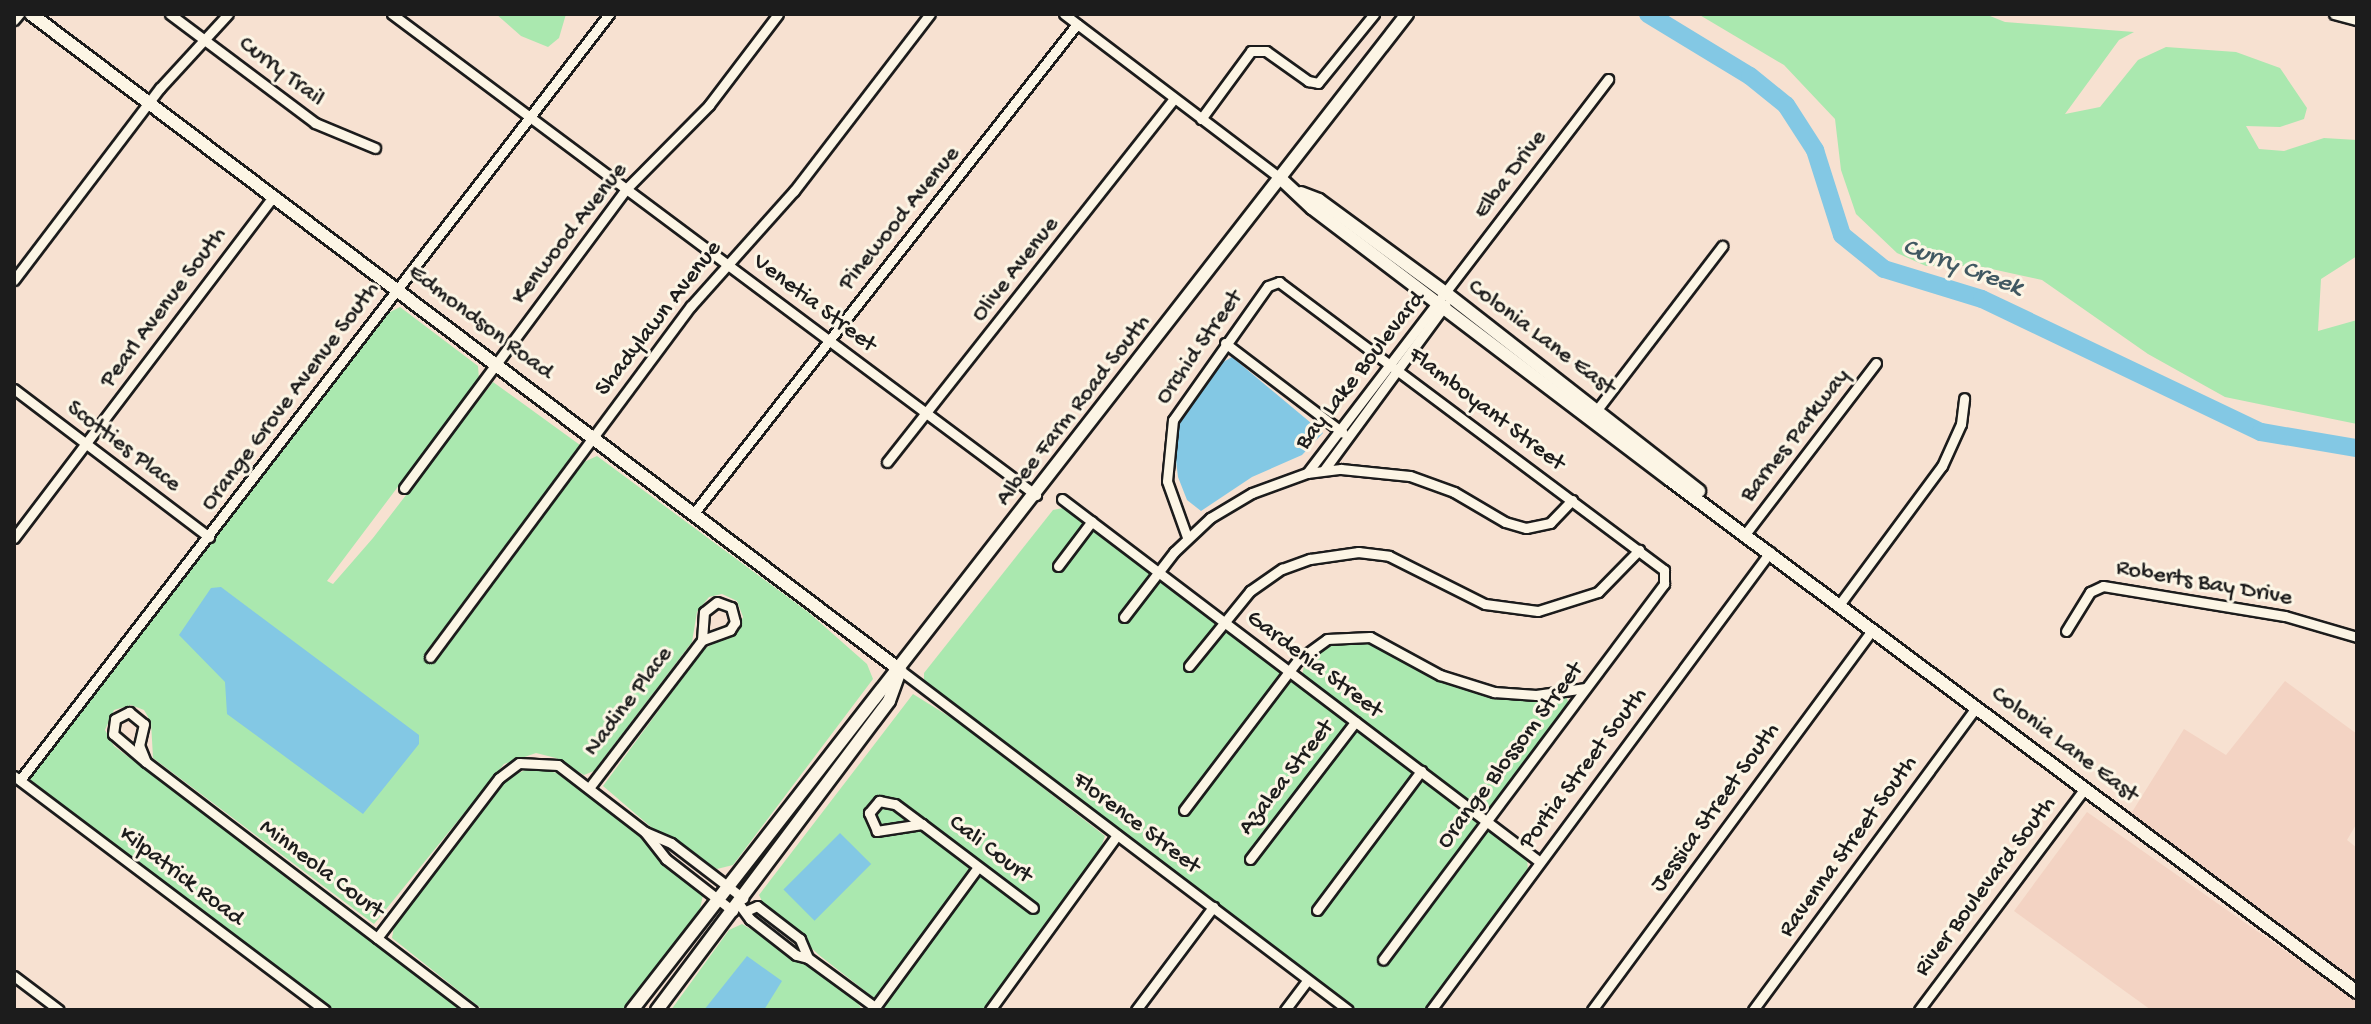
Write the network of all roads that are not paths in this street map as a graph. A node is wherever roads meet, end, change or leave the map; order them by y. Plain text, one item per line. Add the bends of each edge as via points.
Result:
1 (19, 14) edge
2 (31, 14) edge
3 (170, 14) edge
4 (228, 14) edge
5 (392, 14) edge
6 (609, 14) edge
7 (778, 14) edge
8 (930, 14) edge
9 (1064, 14) edge
10 (1374, 14) edge
11 (1407, 14) edge
12 (2334, 14) edge
13 (14, 20) edge
14 (2357, 20) edge
15 (1077, 24) junction
16 (207, 42) junction
17 (1608, 79) dead end
18 (1174, 99) junction
19 (149, 102) junction
20 (529, 119) junction
21 (1201, 119) junction
22 (375, 148) dead end
23 (1280, 178) junction
24 (627, 188) junction
25 (274, 196) junction
26 (1722, 246) dead end
27 (726, 263) junction
28 (14, 280) edge
29 (1279, 282) joint
30 (399, 289) junction
31 (1443, 301) junction
32 (827, 338) junction
33 (1225, 343) junction
34 (496, 363) junction
35 (1876, 363) dead end
36 (1395, 366) junction
37 (14, 389) edge
38 (1964, 398) dead end
39 (924, 413) junction
40 (1594, 414) junction
41 (1340, 430) junction
42 (594, 437) junction
43 (1349, 437) junction
44 (86, 444) junction
45 (887, 462) dead end
46 (1324, 470) junction
47 (1307, 473) junction
48 (404, 488) dead end
49 (1036, 495) junction
50 (1062, 499) dead end
51 (1572, 500) junction
52 (694, 513) junction
53 (1092, 521) junction
54 (1746, 533) junction
55 (209, 537) junction
56 (1187, 537) junction
57 (14, 538) edge
58 (1639, 550) junction
59 (1770, 552) junction
60 (1058, 566) dead end
61 (1158, 572) junction
62 (1666, 574) joint
63 (1839, 605) junction
64 (1124, 617) dead end
65 (1223, 621) junction
66 (1872, 630) junction
67 (2066, 631) dead end
68 (2357, 637) edge
69 (702, 640) junction
70 (430, 657) dead end
71 (1189, 666) dead end
72 (900, 670) junction
73 (1289, 671) junction
74 (1586, 688) junction
75 (1976, 707) junction
76 (1355, 722) junction
77 (146, 762) junction
78 (1421, 771) junction
79 (17, 778) edge
80 (589, 788) junction
81 (2085, 788) junction
82 (1184, 810) dead end
83 (1488, 821) junction
84 (922, 824) junction
85 (645, 832) junction
86 (1117, 835) junction
87 (688, 856) junction
88 (1250, 859) dead end
89 (1540, 862) junction
90 (978, 867) junction
91 (678, 868) junction
92 (727, 886) junction
93 (718, 899) junction
94 (741, 905) junction
95 (1213, 907) junction
96 (1033, 908) dead end
97 (1317, 910) dead end
98 (782, 925) junction
99 (773, 937) junction
100 (377, 938) junction
101 (808, 958) junction
102 (1383, 960) dead end
103 (14, 976) edge
104 (1307, 981) junction
105 (2355, 986) edge
106 (874, 1008) edge
107 (59, 1010) edge
108 (325, 1010) edge
109 (472, 1010) edge
110 (632, 1010) edge
111 (657, 1010) edge
112 (990, 1010) edge
113 (1136, 1010) edge
114 (1285, 1010) edge
115 (1348, 1010) edge
116 (1431, 1010) edge
117 (1592, 1010) edge
118 (1753, 1010) edge
119 (1919, 1010) edge

1 - 13 street
2 - 19 street, Edmondson Road
3 - 16 street, Curry Trail
4 - 16 street
5 - 20 street, Venetia Street
6 - 20 street, Orange Grove Avenue South
7 - 24 street, Kenwood Avenue via 709,105
8 - 27 street, Shadylawn Avenue via 794,191
9 - 15 street, Colonia Lane East
10 - 21 street via 1318,83 1266,51 1251,51
11 - 23 street, Albee Farm Road South
12 - 14 street
15 - 18 street, Colonia Lane East
15 - 32 street, Pinewood Avenue via 890,268
16 - 19 street
16 - 22 street, Curry Trail via 315,123
17 - 31 street, Elba Drive
18 - 21 street, Colonia Lane East
18 - 39 street, Olive Avenue
19 - 25 street, Edmondson Road
19 - 28 street
20 - 24 street, Venetia Street
20 - 30 street, Orange Grove Avenue South
21 - 23 street, Colonia Lane East
23 - 31 street, Colonia Lane East via 1319,200
23 - 49 street, Albee Farm Road South
24 - 27 street, Venetia Street
24 - 34 street, Kenwood Avenue
25 - 30 street, Edmondson Road
25 - 44 street, Pearl Avenue South
26 - 40 street
27 - 32 street, Venetia Street
27 - 42 street, Shadylawn Avenue
29 - 33 street, Orchid Street via 1268,286
29 - 36 street, Flamboyant Street
30 - 34 street, Edmondson Road
30 - 55 street, Orange Grove Avenue South
31 - 36 street, Bay Lake Boulevard
31 - 40 street, Colonia Lane East
32 - 39 street, Venetia Street
32 - 52 street, Pinewood Avenue
33 - 41 street
33 - 56 street, Orchid Street via 1184,398 1167,442 1169,495
34 - 42 street, Edmondson Road
34 - 48 street, Kenwood Avenue
35 - 54 street, Barnes Parkway
36 - 41 street, Bay Lake Boulevard
36 - 43 street
36 - 51 street, Flamboyant Street
37 - 44 street, Scotties Place
38 - 63 street via 1961,424 1942,466
39 - 45 street, Olive Avenue
39 - 49 street, Venetia Street
40 - 54 street, Colonia Lane East
41 - 43 street
41 - 47 street, Bay Lake Boulevard
42 - 52 street, Edmondson Road
42 - 70 street, Shadylawn Avenue
43 - 46 street
44 - 55 street, Scotties Place
44 - 57 street, Pearl Avenue South
46 - 47 street
46 - 51 street via 1378,470 1427,481 1526,528 1550,523
47 - 56 street via 1232,503
49 - 72 street, Albee Farm Road South
50 - 53 street, Gardenia Street
51 - 58 street, Flamboyant Street
52 - 72 street, Edmondson Road
53 - 60 street
53 - 61 street, Gardenia Street
54 - 59 street, Colonia Lane East
55 - 79 street, Orange Grove Avenue South
56 - 61 street
58 - 62 street, Flamboyant Street
58 - 65 street via 1598,592 1538,611 1485,604 1389,556 1325,555 1270,576
59 - 63 street, Colonia Lane East
59 - 89 street, Portia Street South
61 - 64 street
61 - 65 street, Gardenia Street
62 - 74 street, Orange Blossom Street via 1664,584
63 - 66 street, Colonia Lane East
65 - 71 street
65 - 73 street, Gardenia Street
66 - 75 street, Colonia Lane East
66 - 117 street, Jessica Street South
67 - 68 street, Roberts Bay Drive via 2090,592 2103,586 2285,616
69 - 69 street, Nadine Place via 733,626 735,616 727,604 707,607
69 - 80 street, Nadine Place
72 - 86 street, Florence Street
72 - 92 street, Albee Farm Road South via 876,692
72 - 94 street, Albee Farm Road South via 889,701
73 - 74 street via 1321,642 1362,635 1479,688 1523,695
73 - 76 street, Gardenia Street
73 - 82 street
74 - 83 street, Orange Blossom Street
75 - 81 street, Colonia Lane East
75 - 118 street, Ravenna Street South
76 - 78 street, Gardenia Street
76 - 88 street, Azalea Street
77 - 77 street, Minneola Court via 139,745 142,720 123,713 115,719 113,734
77 - 100 street, Minneola Court
78 - 83 street, Gardenia Street
78 - 97 street
79 - 108 street, Kilpatrick Road
80 - 85 street
80 - 100 street via 543,761 519,763 505,772
81 - 105 street, Colonia Lane East
81 - 119 street, River Boulevard South
83 - 89 street, Gardenia Street
83 - 102 street, Orange Blossom Street
84 - 84 street, Cali Court via 890,801 874,804 869,813 873,828 882,833 905,823
84 - 90 street, Cali Court
85 - 87 street
85 - 91 street
86 - 95 street, Florence Street
86 - 112 street
87 - 91 street
87 - 92 street
89 - 116 street, Portia Street South
90 - 96 street, Cali Court
90 - 106 street
91 - 93 street
92 - 93 street, Albee Farm Road South
92 - 94 street
93 - 94 street
93 - 110 street, Albee Farm Road South
94 - 98 street via 757,906
94 - 99 street
94 - 111 street, Albee Farm Road South
95 - 104 street, Florence Street
95 - 113 street
98 - 99 street
98 - 101 street via 807,947
99 - 101 street
100 - 109 street, Minneola Court
101 - 106 street
103 - 107 street
104 - 114 street
104 - 115 street, Florence Street

